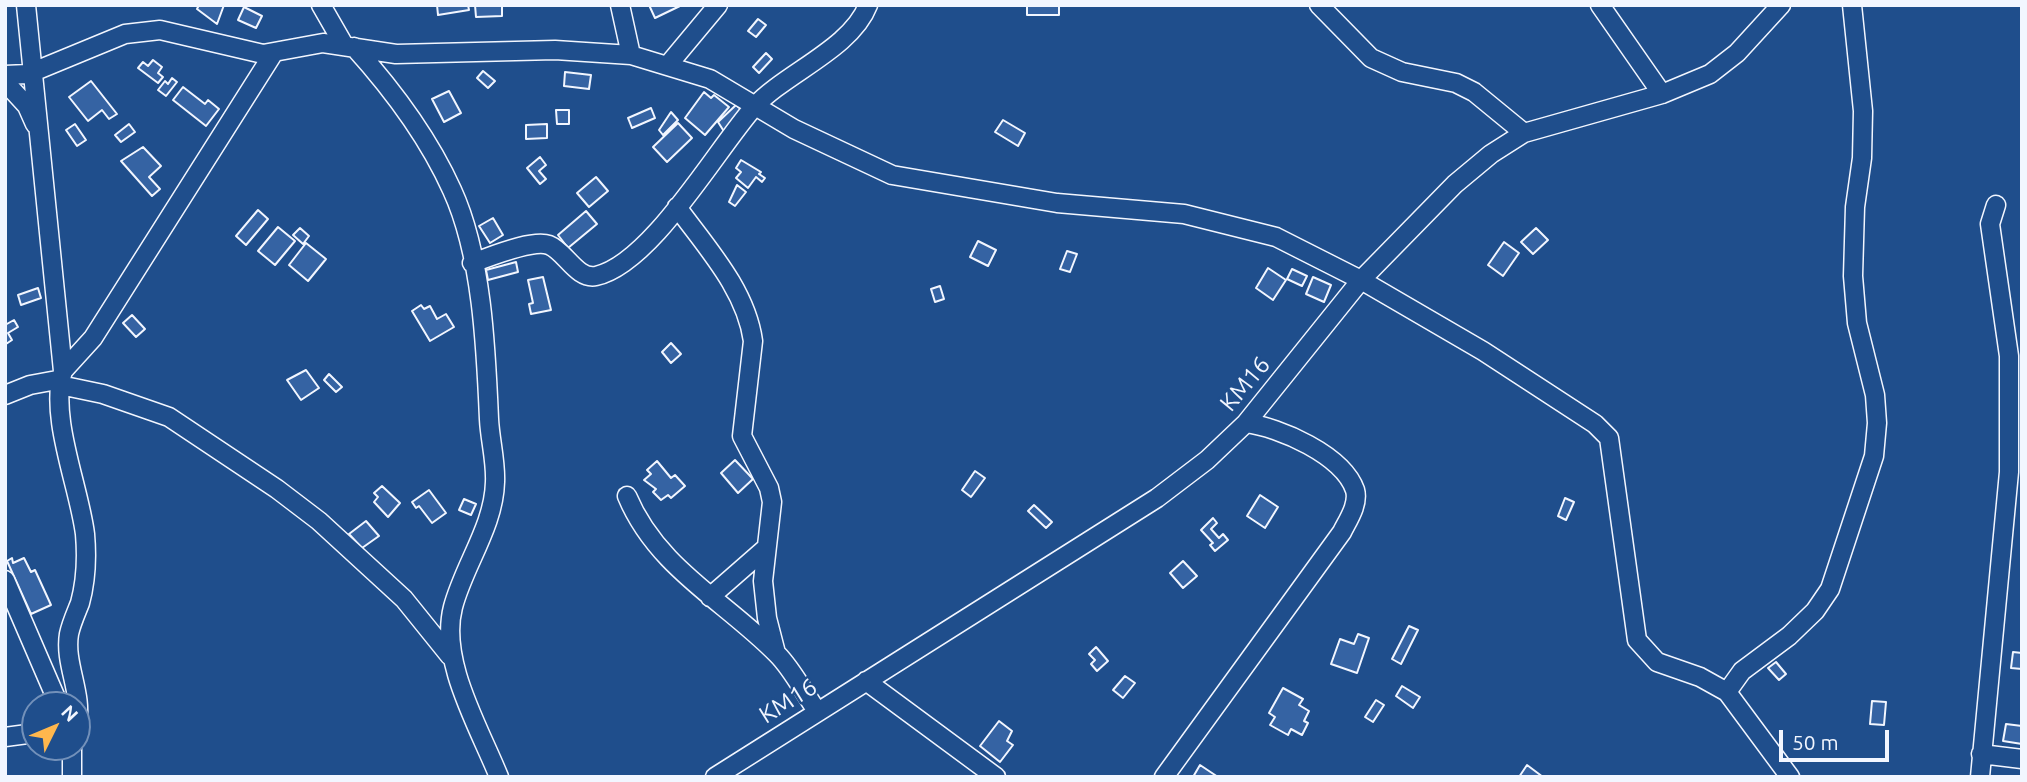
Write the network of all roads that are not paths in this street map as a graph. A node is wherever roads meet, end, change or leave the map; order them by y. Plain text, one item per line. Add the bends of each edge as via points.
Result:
1 (26, 5) edge
2 (321, 5) edge
3 (620, 5) edge
4 (718, 5) edge
5 (868, 5) edge
6 (1319, 5) edge
7 (1600, 5) edge
8 (1781, 5) edge
9 (1852, 5) edge
10 (349, 46) junction
11 (272, 54) junction
12 (396, 54) junction
13 (631, 55) junction
14 (668, 65) junction
15 (34, 71) junction
16 (379, 74) junction
17 (5, 75) edge
18 (5, 82) edge
19 (1662, 94) junction
20 (12, 101) edge
21 (756, 105) junction
22 (1524, 133) junction
23 (40, 136) junction
24 (1996, 205) dead end
25 (677, 207) junction
26 (472, 263) junction
27 (1361, 279) junction
28 (62, 378) junction
29 (5, 395) edge
30 (1246, 423) junction
31 (627, 496) dead end
32 (766, 548) junction
33 (5, 580) edge
34 (710, 597) junction
35 (776, 653) junction
36 (450, 656) junction
37 (866, 681) junction
38 (53, 691) edge
39 (77, 691) edge
40 (1727, 692) junction
41 (817, 712) junction
42 (1981, 754) junction
43 (2022, 759) edge
44 (499, 777) edge
45 (715, 777) edge
46 (996, 777) edge
47 (1164, 777) edge
48 (1790, 777) edge
49 (1980, 777) edge

1 - 15 street
2 - 10 street
3 - 13 street
4 - 14 street
5 - 21 street via 851,31
6 - 22 street via 1371,58 1402,72 1456,83
7 - 19 street
8 - 19 street, KM16 via 1737,53 1710,74
9 - 40 street via 1863,111 1853,276 1857,324 1875,395 1874,456 1830,589 1815,611 1742,671
10 - 11 street via 308,44
10 - 12 street
10 - 16 street
11 - 15 street via 160,30 141,31
11 - 28 street via 93,338
12 - 13 street via 555,50
12 - 16 street
13 - 14 street
14 - 21 street via 710,79
15 - 17 street
15 - 23 street
16 - 26 street via 424,139 452,191
18 - 20 street
19 - 22 street, KM16
20 - 23 street via 27,106
21 - 25 street
21 - 27 street via 794,129 892,175 1057,203 1184,214 1230,223 1276,236
22 - 27 street, KM16 via 1455,184
23 - 28 street
24 - 42 street via 1990,224 2009,356 2009,472
25 - 26 street via 637,253 595,277 584,275 548,245 536,243
25 - 32 street via 725,273 751,326 742,436 769,488 772,502
26 - 36 street via 487,357 495,483 470,569 453,606
27 - 30 street, KM16
27 - 40 street via 1483,351 1595,424 1609,438 1637,640 1657,663 1700,677
28 - 29 street
28 - 36 street via 169,416 277,489 404,599
28 - 39 street via 61,412 80,502 86,562 83,592 69,634
30 - 37 street, KM16 via 1157,498
30 - 47 street via 1271,426 1337,465 1355,491 1353,510
31 - 34 street via 636,518 658,548
32 - 34 street
32 - 35 street via 766,618
33 - 38 street
34 - 35 street
35 - 41 street
36 - 44 street
37 - 41 street, KM16
37 - 46 street
40 - 48 street
41 - 45 street, KM16
42 - 43 street
42 - 49 street

